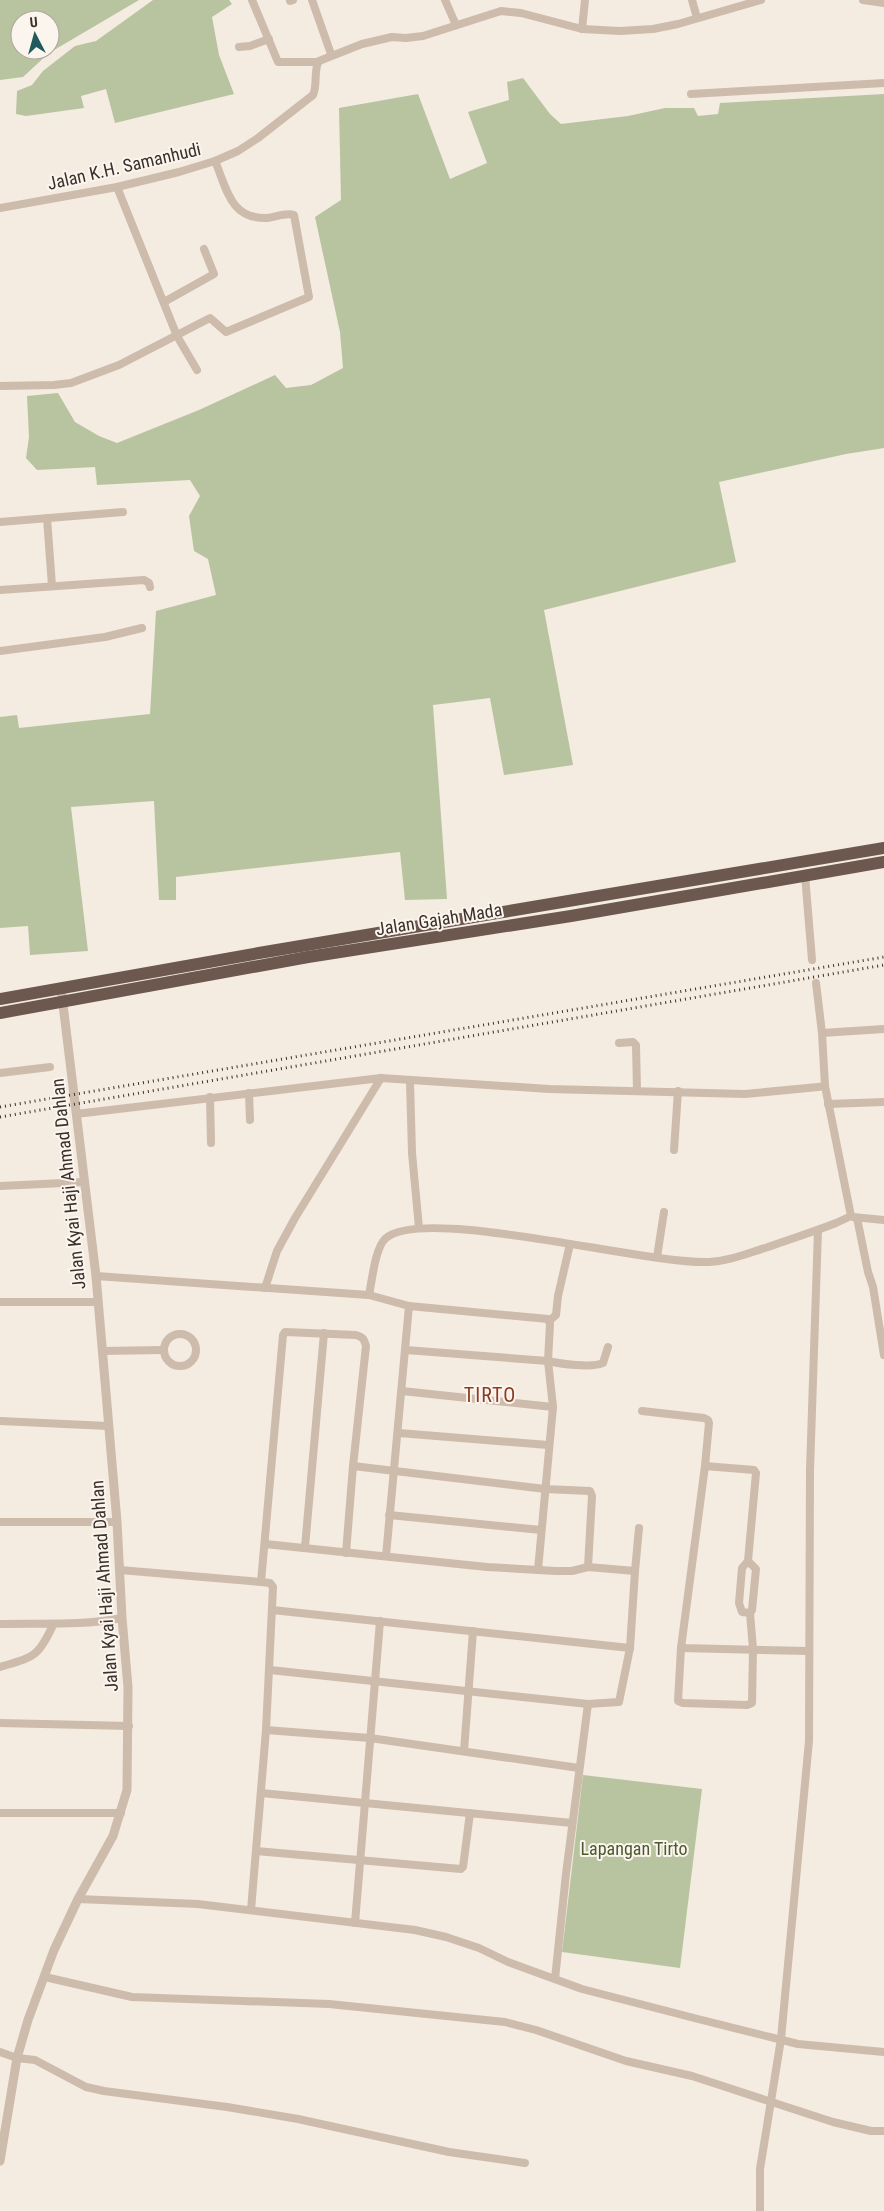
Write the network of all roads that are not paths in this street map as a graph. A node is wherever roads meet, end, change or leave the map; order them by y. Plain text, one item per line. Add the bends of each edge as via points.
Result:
1 (252, 0) edge
2 (312, 0) edge
3 (445, 0) edge
4 (585, 0) edge
5 (692, 0) edge
6 (761, 0) edge
7 (863, 0) edge
8 (880, 3) edge
9 (697, 18) junction
10 (456, 25) junction
11 (582, 29) junction
12 (268, 39) junction
13 (239, 47) dead end
14 (331, 54) junction
15 (317, 62) junction
16 (884, 83) edge
17 (691, 94) dead end
18 (215, 161) junction
19 (117, 187) junction
20 (2, 208) edge
21 (204, 249) dead end
22 (164, 302) junction
23 (177, 336) junction
24 (197, 370) dead end
25 (0, 386) edge
26 (122, 512) dead end
27 (47, 518) junction
28 (0, 522) edge
29 (52, 586) junction
30 (150, 588) dead end
31 (0, 590) edge
32 (142, 628) dead end
33 (0, 651) edge
34 (884, 848) edge
35 (884, 862) edge
36 (805, 875) junction
37 (812, 960) dead end
38 (162, 976) junction
39 (816, 983) dead end
40 (61, 988) junction
41 (0, 999) edge
42 (64, 1001) junction
43 (0, 1013) edge
44 (884, 1029) edge
45 (822, 1033) junction
46 (619, 1043) dead end
47 (50, 1067) dead end
48 (0, 1074) edge
49 (381, 1078) junction
50 (410, 1081) junction
51 (825, 1086) junction
52 (637, 1090) junction
53 (678, 1091) junction
54 (249, 1093) junction
55 (210, 1097) junction
56 (884, 1102) edge
57 (828, 1104) junction
58 (76, 1114) junction
59 (250, 1120) dead end
60 (211, 1143) dead end
61 (674, 1150) dead end
62 (85, 1182) junction
63 (0, 1186) edge
64 (664, 1212) dead end
65 (854, 1217) junction
66 (884, 1220) edge
67 (419, 1228) junction
68 (818, 1230) junction
69 (570, 1244) junction
70 (657, 1257) junction
71 (96, 1276) junction
72 (265, 1288) junction
73 (369, 1295) junction
74 (0, 1302) edge
75 (97, 1302) junction
76 (409, 1306) junction
77 (549, 1321) junction
78 (324, 1333) junction
79 (608, 1347) dead end
80 (163, 1350) junction
81 (406, 1350) junction
82 (102, 1351) junction
83 (884, 1355) edge
84 (548, 1361) junction
85 (402, 1391) junction
86 (553, 1407) junction
87 (642, 1411) dead end
88 (0, 1421) edge
89 (108, 1426) junction
90 (398, 1433) junction
91 (548, 1445) junction
92 (353, 1466) junction
93 (705, 1466) junction
94 (394, 1471) junction
95 (545, 1488) junction
96 (389, 1515) junction
97 (0, 1522) edge
98 (117, 1522) junction
99 (639, 1528) dead end
100 (541, 1530) junction
101 (265, 1544) junction
102 (304, 1547) junction
103 (346, 1552) junction
104 (386, 1556) junction
105 (748, 1561) junction
106 (588, 1568) junction
107 (120, 1570) junction
108 (538, 1570) junction
109 (636, 1571) junction
110 (262, 1582) junction
111 (272, 1610) junction
112 (750, 1613) junction
113 (122, 1618) junction
114 (380, 1622) junction
115 (0, 1624) edge
116 (53, 1625) junction
117 (473, 1631) junction
118 (630, 1648) junction
119 (681, 1648) junction
120 (753, 1649) junction
121 (809, 1651) junction
122 (0, 1667) edge
123 (270, 1670) junction
124 (375, 1682) junction
125 (468, 1691) junction
126 (588, 1704) junction
127 (0, 1723) edge
128 (129, 1726) junction
129 (266, 1730) junction
130 (370, 1738) junction
131 (464, 1751) junction
132 (579, 1768) junction
133 (261, 1793) junction
134 (365, 1802) junction
135 (0, 1813) edge
136 (121, 1813) junction
137 (470, 1813) junction
138 (572, 1823) junction
139 (256, 1851) junction
140 (360, 1860) junction
141 (78, 1898) junction
142 (250, 1910) junction
143 (355, 1923) junction
144 (45, 1977) junction
145 (555, 1979) junction
146 (781, 2039) junction
147 (0, 2052) edge
148 (884, 2052) edge
149 (17, 2058) junction
150 (770, 2101) junction
151 (884, 2132) edge
152 (0, 2161) edge
153 (525, 2164) dead end
154 (760, 2211) edge

1 - 12 street
2 - 14 street
3 - 10 street
4 - 11 street
5 - 9 street
6 - 9 street
7 - 8 street
9 - 11 street via 653,29
10 - 11 street via 491,13 517,12
10 - 14 street via 423,36 392,37
12 - 13 street
12 - 15 street via 278,62
14 - 15 street
15 - 18 street, Jalan K.H. Samanhudi via 316,89 308,100 258,138
16 - 17 street
18 - 19 street, Jalan K.H. Samanhudi
18 - 23 street via 232,200 243,214 268,218 294,215 309,296 226,332 210,318
19 - 20 street, Jalan K.H. Samanhudi
19 - 22 street
21 - 22 street via 214,274
22 - 23 street
23 - 24 street
23 - 25 street via 119,365 71,383
26 - 27 street
27 - 28 street
27 - 29 street
29 - 30 street via 144,580
29 - 31 street
32 - 33 street via 105,637
34 - 38 highway, Jalan Gajah Mada
35 - 36 highway, Jalan Gajah Mada
36 - 37 street
36 - 38 highway, Jalan Gajah Mada via 571,916
38 - 40 highway, Jalan Gajah Mada
38 - 42 highway, Jalan Gajah Mada
39 - 45 street
40 - 41 highway, Jalan Gajah Mada
40 - 42 street, Jalan Kyai Haji Ahmad Dahlan
42 - 43 highway, Jalan Gajah Mada
42 - 58 street, Jalan Kyai Haji Ahmad Dahlan
44 - 45 street
45 - 51 street
46 - 52 street via 633,1042 636,1045
47 - 48 street
49 - 50 street
49 - 54 street
49 - 72 street via 295,1218 277,1252
50 - 52 street
50 - 67 street
51 - 53 street via 745,1094
51 - 57 street
52 - 53 street
53 - 61 street
54 - 55 street
54 - 59 street
55 - 58 street
55 - 60 street
56 - 57 street
57 - 65 street
58 - 62 street, Jalan Kyai Haji Ahmad Dahlan
62 - 63 street
62 - 71 street, Jalan Kyai Haji Ahmad Dahlan
64 - 70 street
65 - 66 street
65 - 68 street
65 - 83 street via 873,1287
67 - 69 street via 476,1230
67 - 73 street via 387,1237 380,1246
68 - 70 street via 732,1259 708,1262
68 - 121 street via 812,1365
69 - 70 street
69 - 77 street via 556,1315
71 - 72 street
71 - 75 street, Jalan Kyai Haji Ahmad Dahlan
72 - 73 street
73 - 76 street
74 - 75 street
75 - 82 street, Jalan Kyai Haji Ahmad Dahlan
76 - 77 street
76 - 81 street
77 - 84 street
78 - 92 street via 362,1336 366,1346
78 - 101 street via 291,1331 283,1335
78 - 102 street
79 - 84 street via 600,1365
80 - 80 street via 166,1342 178,1334 191,1338 196,1353 189,1364 182,1367 168,1362
80 - 82 street
81 - 84 street
81 - 85 street
82 - 89 street, Jalan Kyai Haji Ahmad Dahlan
84 - 86 street
85 - 86 street
85 - 90 street
86 - 91 street
87 - 93 street via 708,1420
88 - 89 street
89 - 98 street, Jalan Kyai Haji Ahmad Dahlan
90 - 91 street
90 - 94 street
91 - 95 street
92 - 94 street
92 - 103 street
93 - 105 street via 755,1471
93 - 119 street
94 - 95 street
94 - 96 street
95 - 100 street
95 - 106 street via 590,1492
96 - 100 street
96 - 104 street
97 - 98 street
98 - 107 street, Jalan Kyai Haji Ahmad Dahlan
99 - 109 street
100 - 108 street
101 - 102 street
101 - 110 street
102 - 103 street
103 - 104 street
104 - 108 street
105 - 112 street via 756,1569
105 - 112 street via 742,1568 739,1603 742,1612
106 - 108 street
106 - 109 street
107 - 110 street
107 - 113 street, Jalan Kyai Haji Ahmad Dahlan
109 - 118 street
110 - 111 street via 270,1583 272,1587
111 - 114 street
111 - 123 street
112 - 120 street
113 - 116 street
113 - 128 street, Jalan Kyai Haji Ahmad Dahlan
114 - 117 street
114 - 124 street
115 - 116 street
116 - 122 street via 38,1652 25,1660
117 - 118 street
117 - 125 street
118 - 126 street via 619,1702
119 - 120 street
119 - 120 street via 678,1700 683,1703 747,1705 754,1698
120 - 121 street
121 - 146 street via 809,1741
123 - 124 street
123 - 129 street
124 - 125 street
124 - 130 street
125 - 126 street
125 - 131 street
126 - 132 street
127 - 128 street
128 - 136 street, Jalan Kyai Haji Ahmad Dahlan via 127,1790
129 - 130 street
129 - 133 street
130 - 131 street
130 - 134 street
131 - 132 street
132 - 138 street
133 - 134 street
133 - 139 street
134 - 137 street
134 - 140 street
135 - 136 street
136 - 141 street, Jalan Kyai Haji Ahmad Dahlan via 113,1836
137 - 138 street
137 - 140 street via 461,1869
138 - 145 street
139 - 140 street
139 - 142 street
140 - 143 street
141 - 142 street
141 - 144 street, Jalan Kyai Haji Ahmad Dahlan
142 - 143 street
143 - 145 street via 446,1937
144 - 149 street, Jalan Kyai Haji Ahmad Dahlan
144 - 150 street via 132,1997 329,2004 505,2022 626,2061 692,2076
145 - 146 street via 582,1989
146 - 148 street via 798,2044
146 - 150 street
147 - 149 street
149 - 152 street, Jalan Kyai Haji Ahmad Dahlan
149 - 153 street via 35,2060 86,2087 104,2091 298,2119 449,2152
150 - 151 street via 833,2122
150 - 154 street via 760,2170

